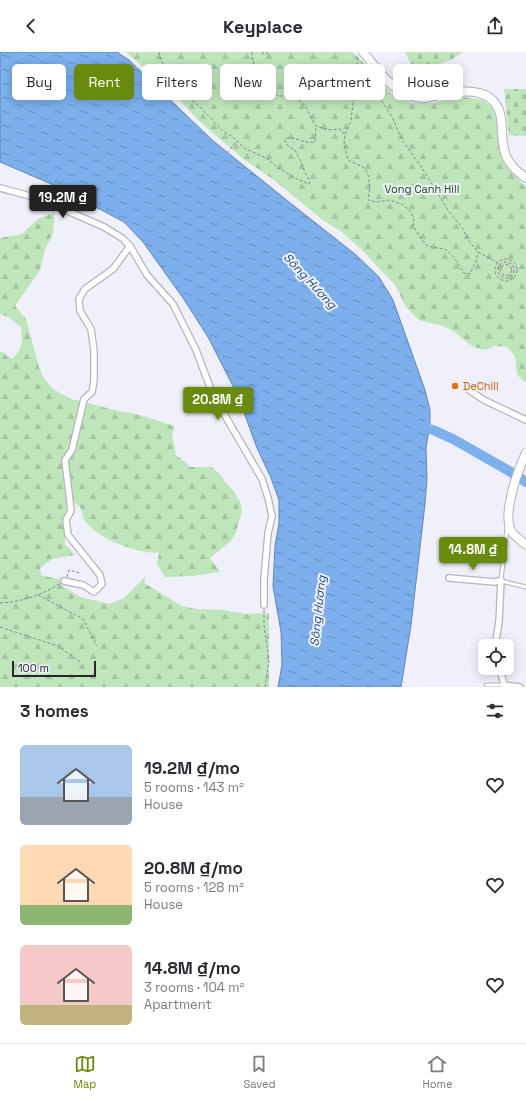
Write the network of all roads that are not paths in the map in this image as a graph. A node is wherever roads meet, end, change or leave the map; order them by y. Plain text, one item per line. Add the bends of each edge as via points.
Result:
1 (362, 52) edge
2 (526, 178) edge
3 (0, 188) edge
4 (130, 246) junction
5 (469, 390) dead end
6 (526, 420) edge
7 (524, 457) edge
8 (508, 521) junction
9 (526, 545) edge
10 (449, 578) dead end
11 (501, 580) junction
12 (64, 581) road end
13 (526, 587) edge
14 (264, 605) road end
15 (496, 639) edge
16 (502, 675) edge
17 (486, 685) dead end
18 (504, 685) junction
19 (520, 687) edge

1 - 2 street via 392,86 408,95 425,98 462,91 489,97 498,106 502,118 507,158
3 - 4 street via 30,196 104,227
4 - 12 street via 113,269 85,289 78,299 80,311 91,329 94,380 92,392 84,399 72,450 65,460 71,511 66,520 68,535 100,575 102,584 94,592 83,585
4 - 14 street via 147,275 173,304 196,350 214,395 262,479 272,516 264,580
5 - 6 street
7 - 8 street via 508,511
8 - 9 street via 512,532
8 - 11 lane
10 - 11 street via 496,582
11 - 13 lane
11 - 15 street
16 - 18 street
17 - 18 lane
18 - 19 street

